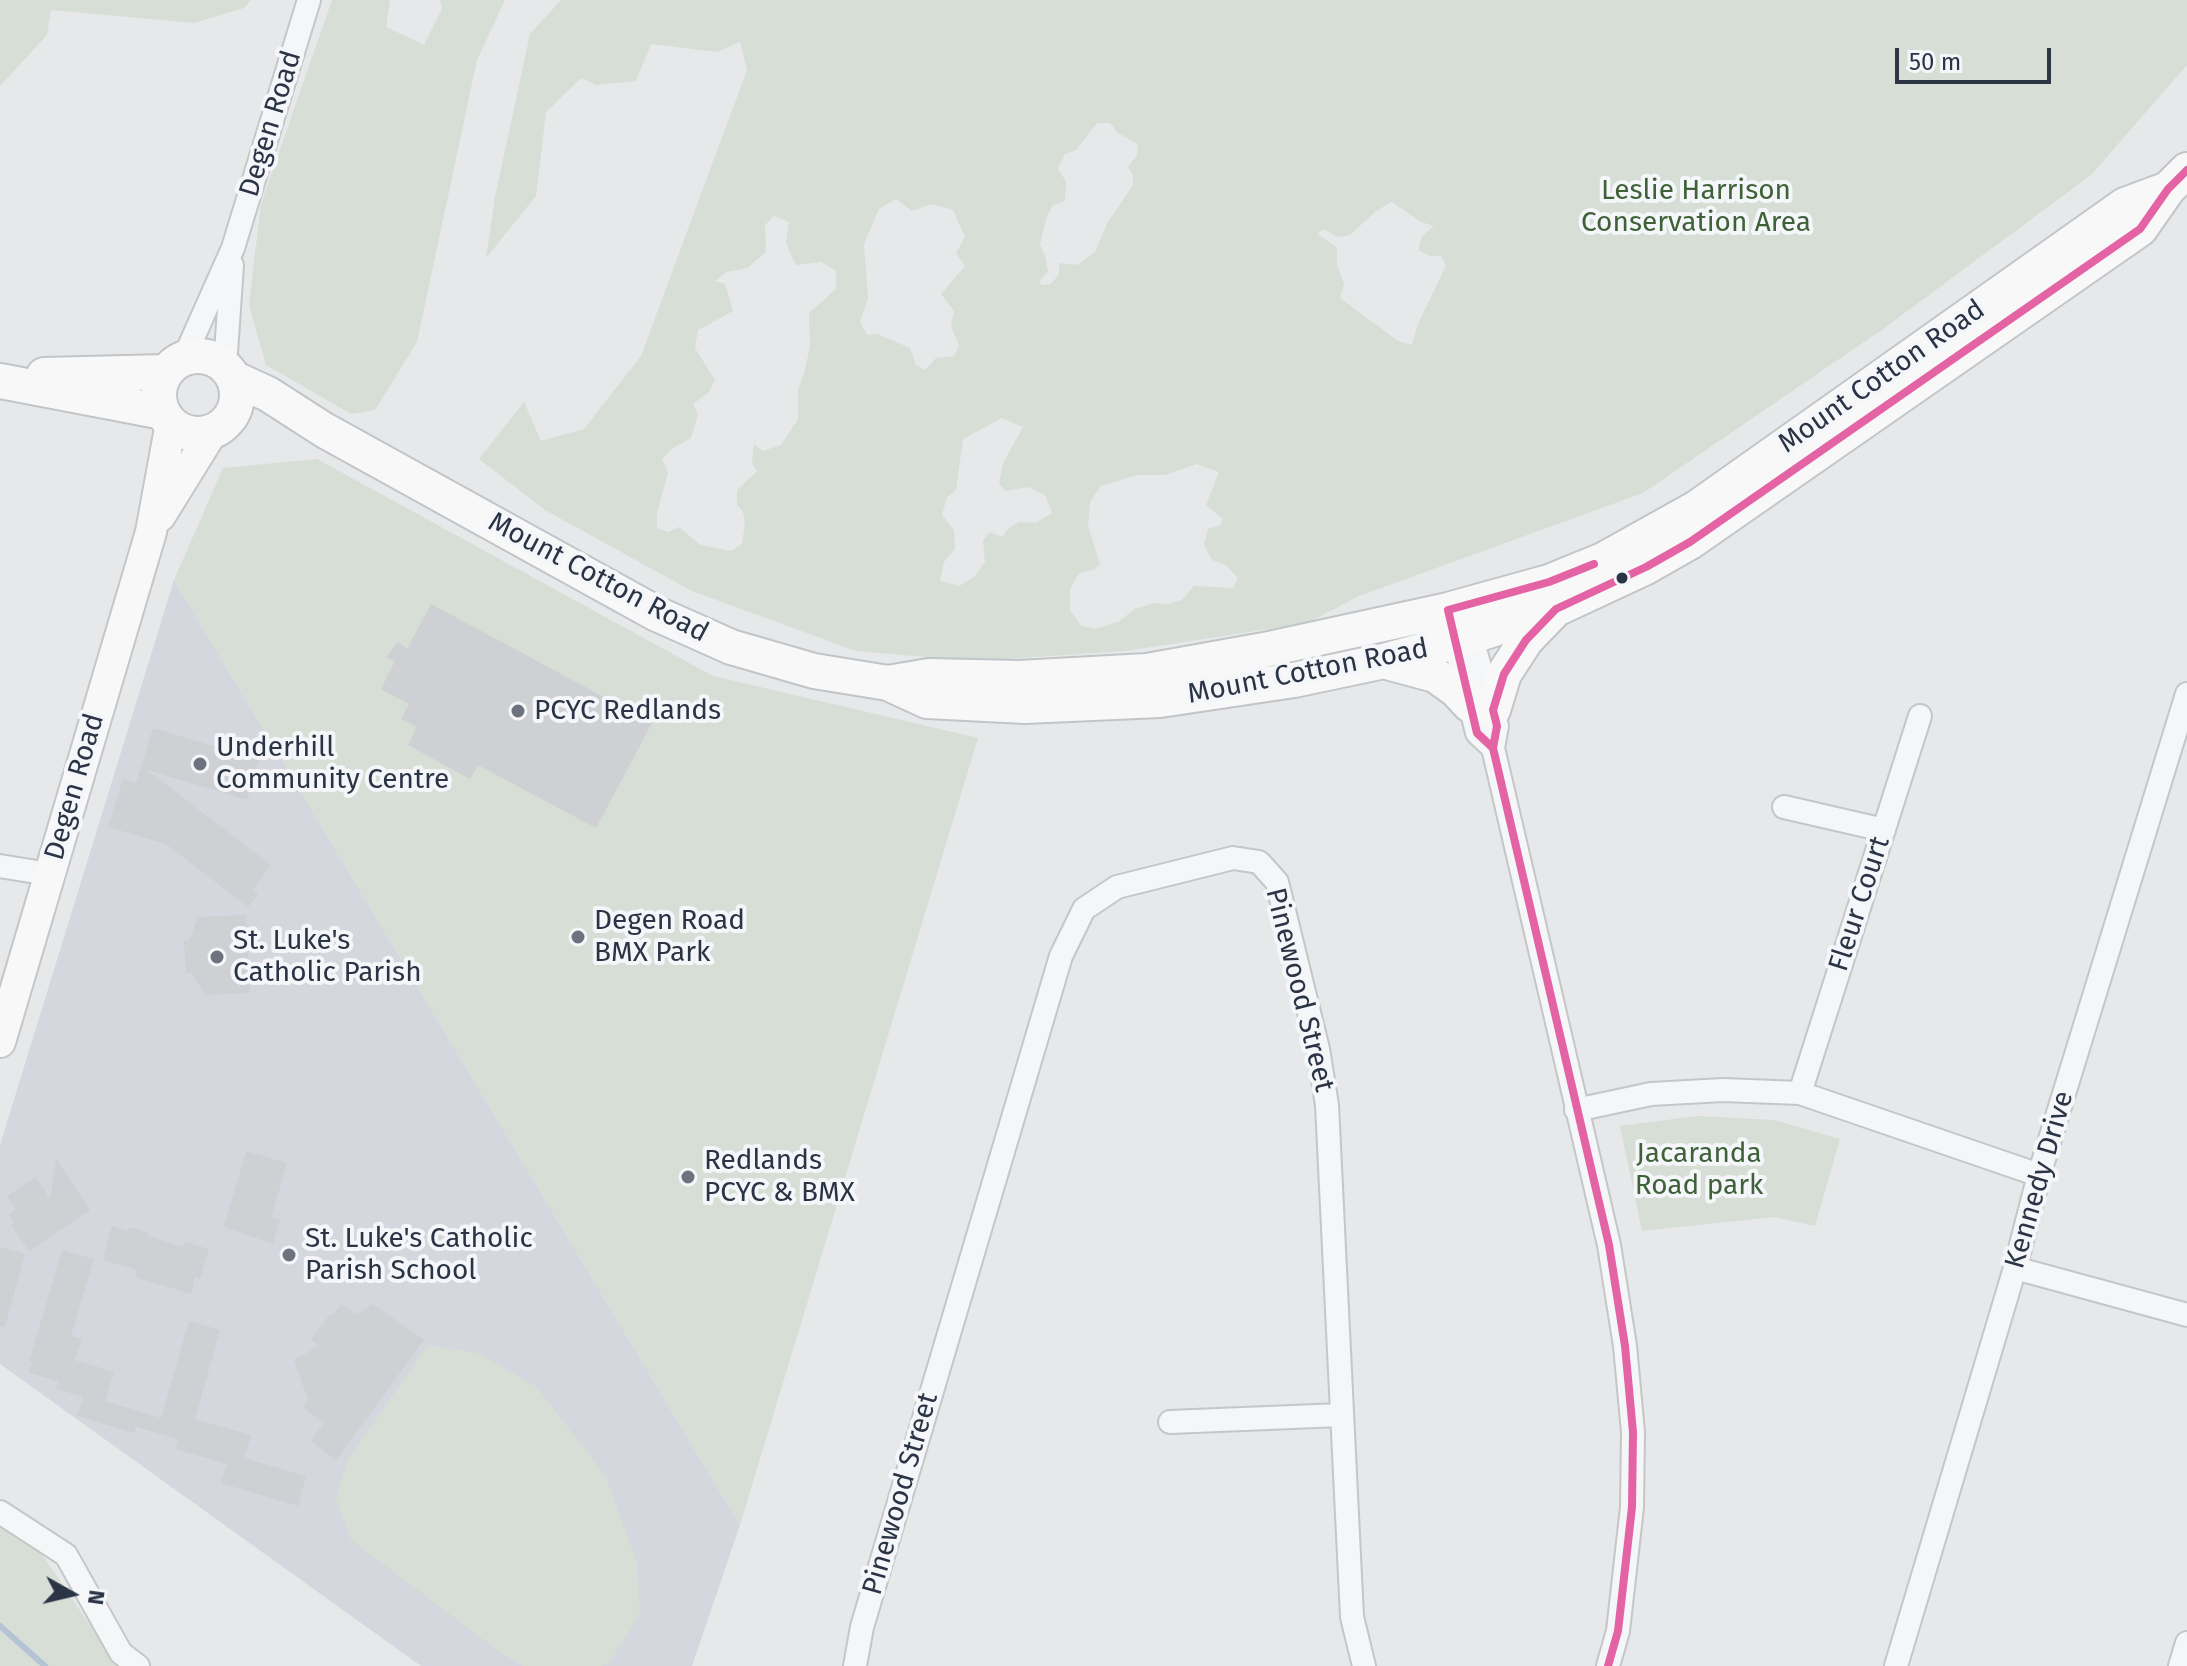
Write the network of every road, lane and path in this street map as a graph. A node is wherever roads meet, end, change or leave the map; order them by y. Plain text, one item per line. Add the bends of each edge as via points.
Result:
1 (309, 0) edge
2 (2178, 180) edge
3 (233, 248) junction
4 (175, 365) junction
5 (229, 373) junction
6 (0, 379) edge
7 (167, 418) junction
8 (220, 426) junction
9 (324, 430) junction
10 (151, 532) junction
11 (1556, 609) junction
12 (1459, 624) junction
13 (1384, 661) junction
14 (888, 683) junction
15 (2187, 694) edge
16 (1481, 708) junction
17 (1920, 716) dead end
18 (1784, 807) dead end
19 (1884, 830) junction
20 (0, 866) edge
21 (49, 874) junction
22 (0, 1042) edge
23 (1800, 1093) junction
24 (1576, 1110) junction
25 (2039, 1175) junction
26 (2015, 1268) junction
27 (2187, 1315) edge
28 (1341, 1415) junction
29 (1170, 1422) dead end
30 (0, 1512) edge
31 (2187, 1643) edge
32 (1362, 1665) edge
33 (138, 1666) edge
34 (855, 1666) edge
35 (1608, 1666) edge
36 (1896, 1666) edge
37 (2180, 1666) edge

1 - 3 street, Degen Road
2 - 11 main road, Mount Cotton Road via 2140,229 1690,542
2 - 12 main road, Mount Cotton Road via 2125,205 1698,507 1603,560
3 - 4 street, Degen Road
3 - 5 street, Degen Road
4 - 5 main road via 206,357
4 - 6 main road
4 - 7 main road via 159,392
5 - 8 main road via 237,400
5 - 9 main road, Mount Cotton Road
6 - 7 main road
7 - 8 main road via 190,434
7 - 10 street, Degen Road
8 - 9 main road, Mount Cotton Road via 265,417
8 - 10 street, Degen Road
9 - 14 main road, Mount Cotton Road via 657,614 731,647 814,671
10 - 21 street, Degen Road
11 - 12 main road, Mount Cotton Road
11 - 16 main road via 1526,640
12 - 13 main road, Mount Cotton Road
12 - 14 main road, Mount Cotton Road via 1147,671 1019,678 929,676
12 - 16 street
13 - 14 main road, Mount Cotton Road via 1232,690 1094,703 927,701
13 - 16 main road via 1435,675
15 - 25 street, Kennedy Drive
16 - 24 street via 1477,733 1493,748
17 - 19 street, Fleur Court
18 - 19 street
19 - 23 street, Fleur Court
20 - 21 street
21 - 22 street, Degen Road
23 - 24 street via 1651,1094
23 - 25 street
24 - 35 street via 1609,1245 1633,1432 1626,1575
25 - 26 street, Kennedy Drive
26 - 27 street
26 - 36 street, Kennedy Drive
28 - 29 street
28 - 32 street, Pinewood Street via 1352,1617
28 - 34 street, Pinewood Street via 1327,1105 1277,882 1259,862 1233,858 1117,887 1084,909 1061,956 862,1627
30 - 33 street via 66,1555 121,1653
31 - 37 street

